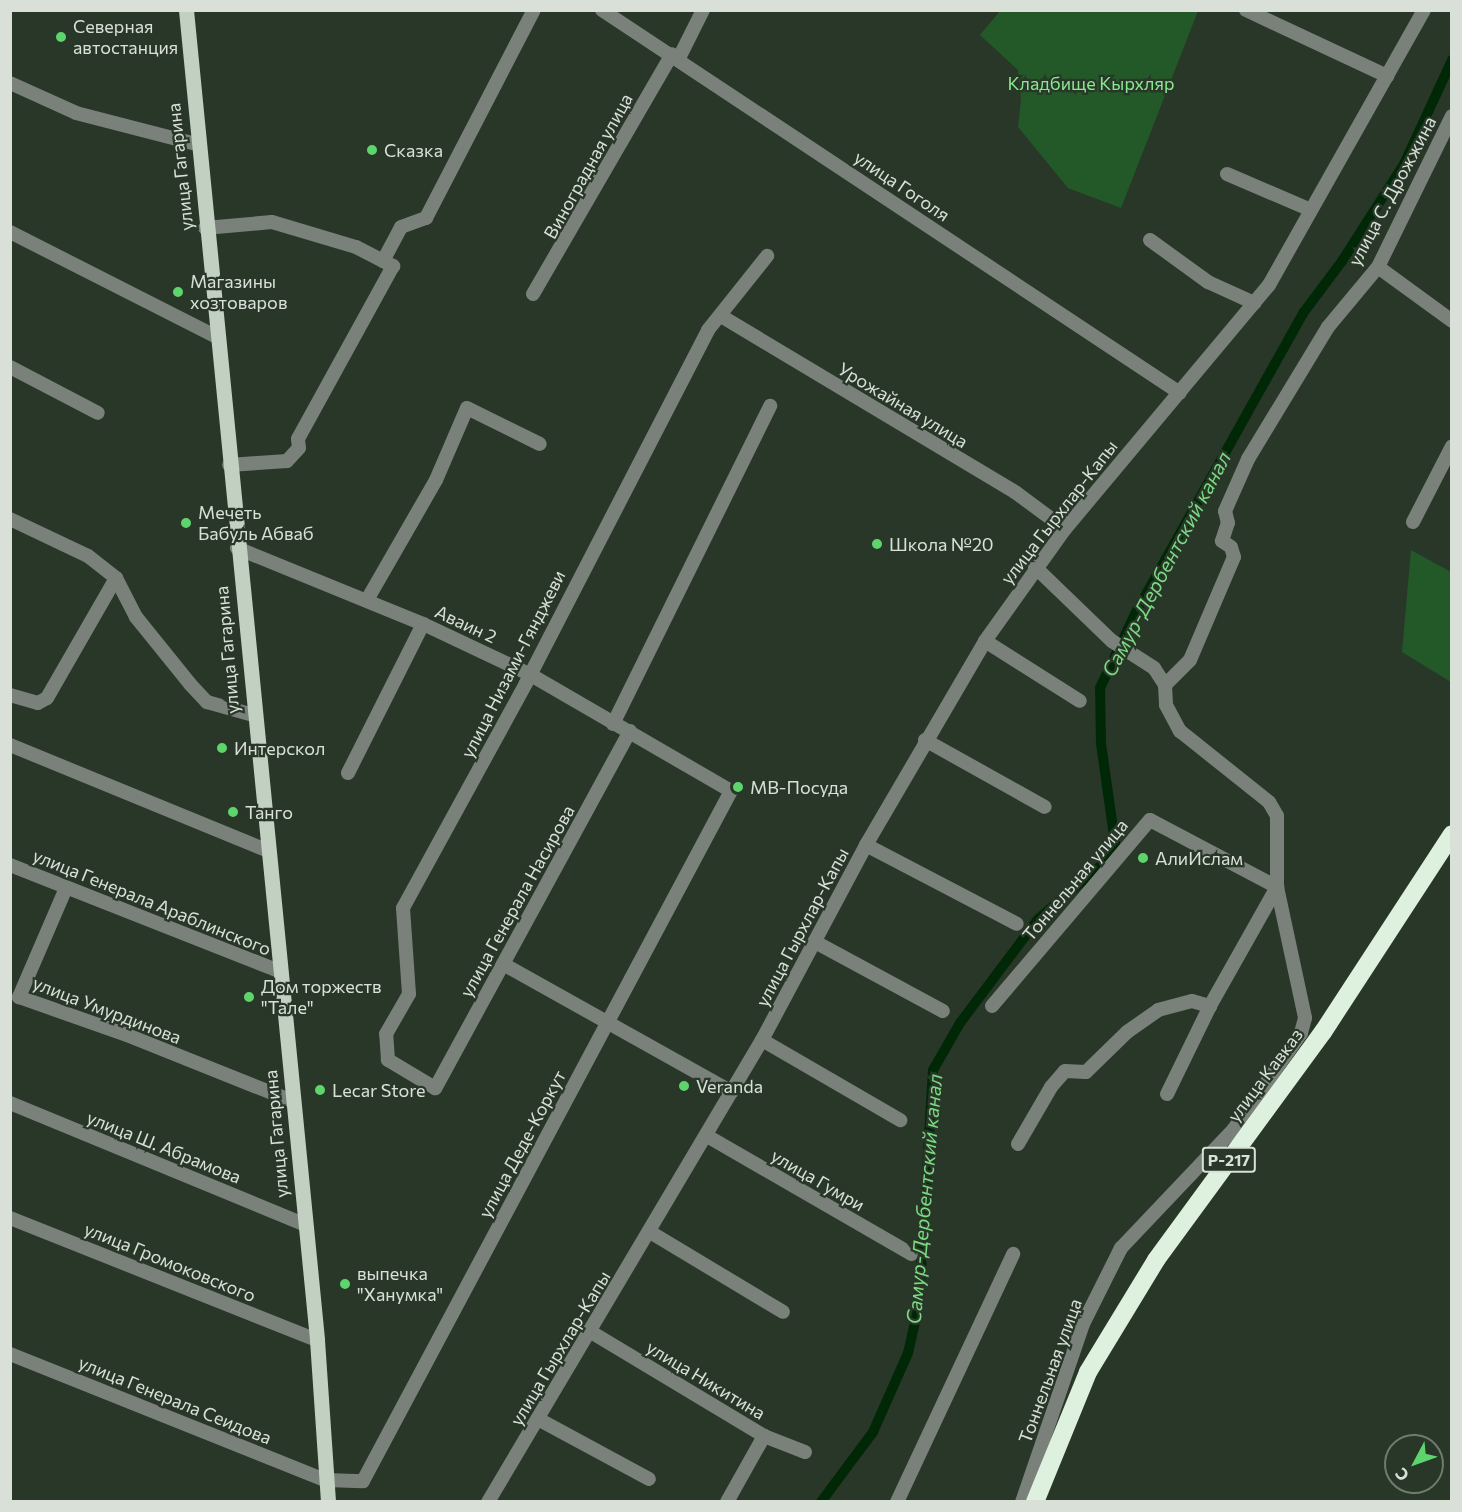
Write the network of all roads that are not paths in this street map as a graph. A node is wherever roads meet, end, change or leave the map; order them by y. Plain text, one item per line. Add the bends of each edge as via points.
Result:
1 (186, 10) edge
2 (534, 10) edge
3 (602, 10) edge
4 (703, 10) edge
5 (1246, 10) edge
6 (1424, 10) edge
7 (675, 56) junction
8 (1387, 76) junction
9 (10, 83) edge
10 (1452, 116) edge
11 (196, 144) junction
12 (1227, 174) dead end
13 (1311, 210) junction
14 (205, 228) junction
15 (10, 232) edge
16 (1150, 240) dead end
17 (767, 256) dead end
18 (388, 263) junction
19 (1378, 267) junction
20 (532, 294) dead end
21 (1254, 303) junction
22 (721, 316) junction
23 (1452, 321) edge
24 (217, 337) junction
25 (10, 368) edge
26 (1180, 393) junction
27 (770, 406) dead end
28 (98, 413) dead end
29 (540, 444) dead end
30 (1452, 446) edge
31 (229, 465) junction
32 (10, 519) edge
33 (1413, 522) dead end
34 (1065, 528) junction
35 (237, 548) junction
36 (1035, 567) junction
37 (117, 578) junction
38 (367, 600) junction
39 (423, 624) junction
40 (985, 641) junction
41 (528, 674) junction
42 (1166, 685) junction
43 (10, 695) edge
44 (1080, 701) dead end
45 (253, 715) junction
46 (614, 724) junction
47 (630, 731) junction
48 (926, 740) junction
49 (10, 745) edge
50 (348, 773) dead end
51 (731, 791) joint
52 (1045, 807) dead end
53 (1452, 834) edge
54 (866, 845) junction
55 (268, 851) junction
56 (10, 865) edge
57 (1277, 887) junction
58 (66, 888) junction
59 (1017, 924) dead end
60 (817, 943) junction
61 (503, 964) junction
62 (281, 972) junction
63 (992, 1006) dead end
64 (1210, 1006) junction
65 (1304, 1007) junction
66 (943, 1011) dead end
67 (607, 1023) junction
68 (1323, 1032) junction
69 (762, 1040) junction
70 (435, 1088) joint
71 (732, 1092) junction
72 (1167, 1094) dead end
73 (292, 1101) junction
74 (10, 1104) edge
75 (900, 1120) dead end
76 (707, 1136) junction
77 (1018, 1144) dead end
78 (10, 1218) edge
79 (303, 1224) junction
80 (650, 1232) junction
81 (911, 1254) dead end
82 (1013, 1254) dead end
83 (783, 1312) dead end
84 (591, 1332) junction
85 (317, 1340) junction
86 (10, 1354) edge
87 (538, 1419) junction
88 (764, 1436) junction
89 (805, 1452) dead end
90 (649, 1479) dead end
91 (325, 1480) junction
92 (328, 1502) edge
93 (488, 1502) edge
94 (727, 1502) edge
95 (897, 1502) edge
96 (1022, 1502) edge
97 (1035, 1502) edge

1 - 11 main road, улица Гагарина
2 - 18 street via 426,218 401,227
3 - 7 street, улица Гоголя
4 - 7 street, Виноградная улица
5 - 8 street via 1339,57
6 - 8 street
7 - 20 street, Виноградная улица
7 - 26 street, улица Гоголя
8 - 13 street
9 - 11 street via 76,113
10 - 19 street, улица С. Дрожжина
11 - 14 main road, улица Гагарина
12 - 13 street
13 - 21 street via 1269,285
14 - 18 street via 272,222 356,247
14 - 24 main road, улица Гагарина
15 - 24 street
16 - 21 street via 1208,282
17 - 22 street, улица Низами-Гянджеви
18 - 31 street via 298,439 299,448 287,461
19 - 23 street
19 - 42 street, улица С. Дрожжина via 1329,327 1248,459 1225,511 1228,523 1222,541 1231,547 1234,557 1190,660
21 - 26 street
22 - 34 street, Урожайная улица via 1014,492
22 - 41 street, улица Низами-Гянджеви via 708,330
24 - 31 main road, улица Гагарина
25 - 28 street
26 - 34 street, улица Гырхлар-Капы
27 - 46 street
29 - 38 street via 467,408 436,480
30 - 33 street
31 - 35 main road, улица Гагарина
32 - 37 street via 88,556
34 - 36 street, улица Гырхлар-Капы
35 - 38 street, Аваин 2
35 - 45 main road, улица Гагарина
36 - 40 street, улица Гырхлар-Капы
36 - 42 street via 1112,641 1138,657
37 - 43 street via 47,698 38,704
37 - 45 street via 136,616 207,702
38 - 39 street, Аваин 2
39 - 41 street, Аваин 2
39 - 50 street
40 - 44 street
40 - 48 street, улица Гырхлар-Капы
41 - 46 street, Аваин 2
41 - 70 street, улица Низами-Гянджеви via 403,908 409,994 386,1034 388,1059
42 - 57 street via 1166,705 1180,731 1269,802 1277,816
45 - 55 main road, улица Гагарина
46 - 47 street, Аваин 2
47 - 51 street, Аваин 2
47 - 61 street, улица Генерала Насирова
48 - 52 street
48 - 54 street, улица Гырхлар-Капы
49 - 55 street
51 - 67 street, улица Деде-Коркут
53 - 68 highway, улица Кавказ / Р-217
54 - 59 street
54 - 60 street, улица Гырхлар-Капы
55 - 62 main road, улица Гагарина
56 - 58 street, улица Генерала Араблинского
57 - 63 street, Тоннельная улица via 1150,820
57 - 64 street
57 - 65 street, Тоннельная улица
58 - 62 street, улица Генерала Араблинского
58 - 73 street, улица Умурдинова via 19,997
60 - 66 street
60 - 69 street, улица Гырхлар-Капы
61 - 67 street
61 - 70 street, улица Генерала Насирова
62 - 73 main road, улица Гагарина
64 - 72 street
64 - 77 street via 1192,1001 1158,1010 1127,1032 1086,1072 1065,1071 1051,1087
65 - 68 street
65 - 96 street, Тоннельная улица via 1301,1033 1233,1130 1121,1248 1083,1324
67 - 71 street
67 - 91 street, улица Деде-Коркут via 363,1481
68 - 97 highway, улица Кавказ / Р-217 via 1156,1260 1088,1372
69 - 71 street, улица Гырхлар-Капы
69 - 75 street
71 - 76 street, улица Гырхлар-Капы
73 - 79 main road, улица Гагарина
74 - 79 street, улица Ш. Абрамова
76 - 80 street, улица Гырхлар-Капы
76 - 81 street, улица Гумри
78 - 85 street, улица Громоковского
79 - 85 main road, улица Гагарина
80 - 83 street
80 - 84 street, улица Гырхлар-Капы
82 - 95 street
84 - 87 street, улица Гырхлар-Капы
84 - 88 street, улица Никитина
85 - 91 main road, улица Гагарина
86 - 91 street, улица Генерала Сеидова
87 - 90 street
87 - 93 street, улица Гырхлар-Капы
88 - 89 street, улица Никитина
88 - 94 street
91 - 92 main road, улица Гагарина

